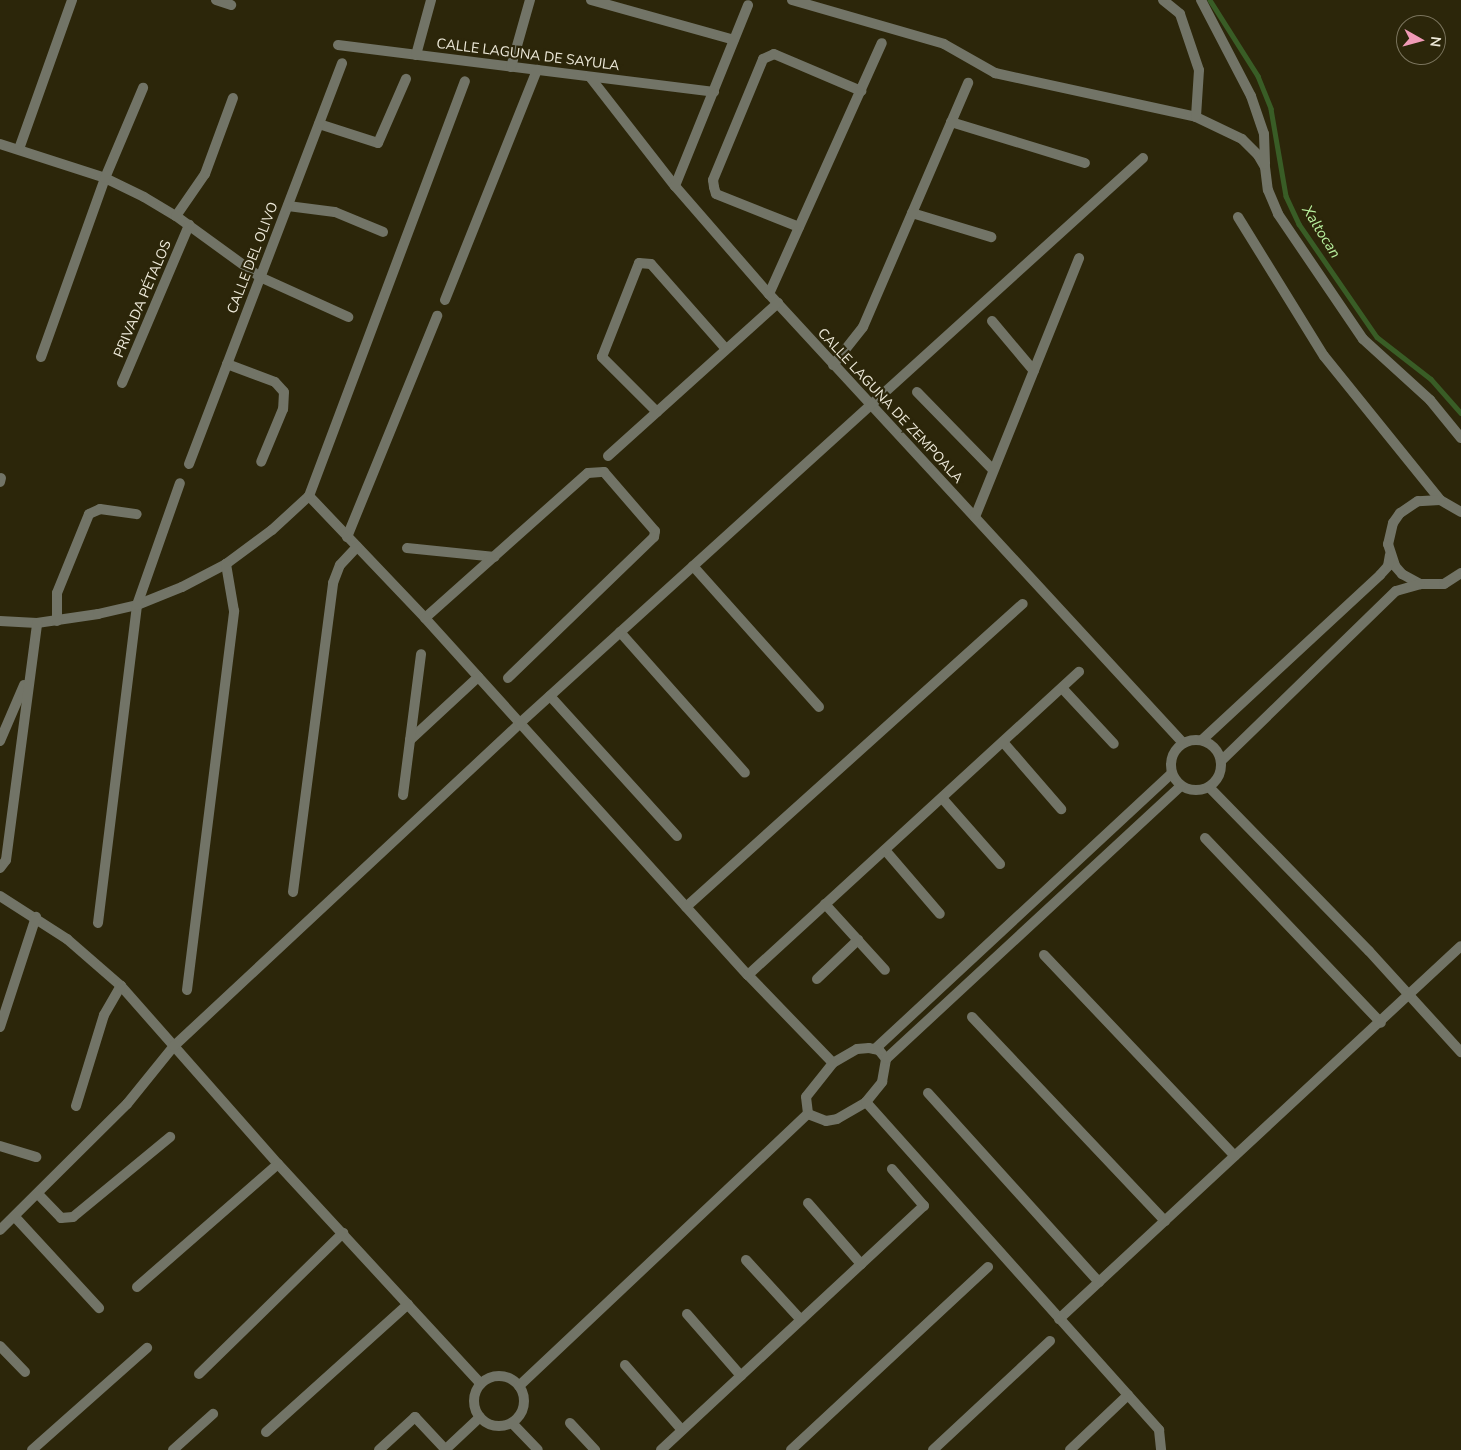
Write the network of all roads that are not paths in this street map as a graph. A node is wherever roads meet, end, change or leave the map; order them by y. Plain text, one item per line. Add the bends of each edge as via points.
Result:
1 (72, 0) edge
2 (216, 0) edge
3 (431, 0) edge
4 (530, 0) edge
5 (592, 0) edge
6 (792, 0) edge
7 (1163, 0) edge
8 (1201, 0) edge
9 (231, 5) dead end
10 (748, 5) dead end
11 (734, 40) junction
12 (882, 43) dead end
13 (338, 45) dead end
14 (416, 55) junction
15 (342, 63) dead end
16 (511, 67) junction
17 (537, 70) junction
18 (590, 76) junction
19 (406, 79) dead end
20 (465, 81) dead end
21 (968, 83) dead end
22 (143, 88) dead end
23 (861, 91) junction
24 (714, 92) junction
25 (233, 98) dead end
26 (1196, 117) junction
27 (951, 122) junction
28 (319, 124) junction
29 (0, 144) edge
30 (20, 149) junction
31 (1143, 158) dead end
32 (1085, 163) dead end
33 (1265, 167) junction
34 (105, 178) junction
35 (675, 186) junction
36 (288, 206) junction
37 (912, 213) junction
38 (176, 216) junction
39 (1238, 217) dead end
40 (189, 225) junction
41 (799, 227) junction
42 (383, 232) dead end
43 (990, 237) dead end
44 (1079, 258) dead end
45 (260, 277) junction
46 (769, 294) junction
47 (445, 300) dead end
48 (778, 303) junction
49 (437, 316) dead end
50 (348, 317) dead end
51 (992, 321) dead end
52 (726, 349) junction
53 (41, 357) dead end
54 (227, 364) junction
55 (833, 365) junction
56 (1034, 371) junction
57 (122, 383) dead end
58 (917, 392) dead end
59 (869, 404) junction
60 (657, 412) junction
61 (1461, 438) edge
62 (608, 456) dead end
63 (261, 462) dead end
64 (189, 464) dead end
65 (994, 470) junction
66 (180, 483) dead end
67 (309, 496) junction
68 (1440, 500) junction
69 (1461, 512) edge
70 (137, 514) dead end
71 (975, 517) junction
72 (348, 537) junction
73 (357, 547) junction
74 (407, 548) dead end
75 (1390, 556) junction
76 (495, 557) junction
77 (226, 564) junction
78 (693, 566) junction
79 (1461, 573) edge
80 (1420, 584) junction
81 (1023, 604) dead end
82 (137, 605) junction
83 (426, 618) junction
84 (57, 621) junction
85 (0, 622) edge
86 (37, 623) junction
87 (620, 632) junction
88 (421, 654) dead end
89 (29, 672) junction
90 (1079, 672) dead end
91 (478, 677) junction
92 (508, 678) dead end
93 (1062, 688) junction
94 (550, 696) junction
95 (819, 707) dead end
96 (520, 723) junction
97 (0, 740) edge
98 (410, 740) junction
99 (1202, 740) junction
100 (1002, 742) junction
101 (1183, 743) junction
102 (1114, 744) dead end
103 (1221, 761) junction
104 (745, 773) dead end
105 (1172, 773) junction
106 (1181, 786) junction
107 (1209, 787) junction
108 (403, 794) dead end
109 (942, 798) junction
110 (1061, 809) dead end
111 (677, 836) dead end
112 (1205, 838) dead end
113 (885, 850) junction
114 (1000, 864) dead end
115 (0, 868) edge
116 (293, 892) dead end
117 (0, 896) edge
118 (825, 904) junction
119 (686, 907) junction
120 (940, 914) dead end
121 (36, 917) junction
122 (98, 923) dead end
123 (858, 940) junction
124 (1461, 946) edge
125 (1044, 955) dead end
126 (885, 970) dead end
127 (748, 975) junction
128 (817, 979) dead end
129 (121, 986) junction
130 (187, 990) dead end
131 (1409, 996) junction
132 (972, 1018) dead end
133 (1381, 1022) junction
134 (0, 1027) edge
135 (174, 1046) junction
136 (875, 1049) junction
137 (1461, 1052) edge
138 (886, 1059) junction
139 (833, 1063) junction
140 (928, 1093) dead end
141 (866, 1102) junction
142 (76, 1106) dead end
143 (808, 1114) junction
144 (170, 1137) dead end
145 (0, 1146) edge
146 (1235, 1156) junction
147 (36, 1157) dead end
148 (278, 1164) junction
149 (892, 1169) dead end
150 (39, 1195) junction
151 (808, 1203) dead end
152 (14, 1217) junction
153 (1165, 1221) junction
154 (0, 1230) edge
155 (343, 1233) junction
156 (746, 1260) dead end
157 (861, 1264) junction
158 (988, 1267) dead end
159 (1099, 1282) junction
160 (137, 1287) dead end
161 (408, 1304) junction
162 (99, 1308) dead end
163 (687, 1314) dead end
164 (1060, 1319) junction
165 (801, 1320) junction
166 (1050, 1341) dead end
167 (0, 1346) edge
168 (147, 1348) dead end
169 (626, 1365) dead end
170 (25, 1372) dead end
171 (199, 1374) dead end
172 (741, 1376) junction
173 (481, 1384) junction
174 (519, 1386) junction
175 (1128, 1395) junction
176 (213, 1414) dead end
177 (480, 1417) junction
178 (512, 1423) junction
179 (570, 1423) dead end
180 (682, 1430) junction
181 (266, 1432) dead end
182 (32, 1450) edge
183 (173, 1450) edge
184 (379, 1450) edge
185 (445, 1450) edge
186 (538, 1450) edge
187 (595, 1450) edge
188 (661, 1450) edge
189 (791, 1450) edge
190 (934, 1450) edge
191 (1070, 1450) edge
192 (1161, 1450) edge

1 - 30 street
2 - 9 street
3 - 14 street
4 - 16 street
5 - 11 street
6 - 26 street via 944,44 996,73
7 - 26 street via 1180,14 1199,70
8 - 33 street via 1251,96 1264,134
10 - 11 street
11 - 24 street
12 - 23 street
13 - 14 street, CALLE LAGUNA DE SAYULA
14 - 16 street, CALLE LAGUNA DE SAYULA
15 - 28 street, CALLE DEL OLIVO
16 - 17 street, CALLE LAGUNA DE SAYULA
17 - 18 street, CALLE LAGUNA DE SAYULA
17 - 47 street
18 - 24 street, CALLE LAGUNA DE SAYULA
18 - 35 street, CALLE LAGUNA DE ZEMPOALA
19 - 28 street via 378,143
20 - 67 street
21 - 27 street
22 - 34 street
23 - 41 street
23 - 41 street via 774,54 764,59 713,180 714,187 716,194
24 - 35 street
25 - 38 street via 205,174
26 - 33 street via 1242,139
27 - 32 street
27 - 37 street
28 - 36 street, CALLE DEL OLIVO
29 - 30 street
30 - 34 street
31 - 59 street
33 - 61 street via 1268,190 1278,214 1363,339 1430,400
34 - 38 street
34 - 53 street
35 - 46 street, CALLE LAGUNA DE ZEMPOALA
36 - 42 street via 335,212
36 - 45 street, CALLE DEL OLIVO
37 - 43 street
37 - 55 street via 863,327
38 - 40 street
39 - 68 street via 1324,356
40 - 45 street
40 - 57 street, PRIVADA PÉTALOS
41 - 46 street
44 - 56 street
45 - 50 street
45 - 54 street, CALLE DEL OLIVO
46 - 48 street, CALLE LAGUNA DE ZEMPOALA
48 - 52 street
48 - 55 street, CALLE LAGUNA DE ZEMPOALA
49 - 72 street
51 - 56 street
52 - 60 street
52 - 60 street via 651,264 640,263 602,357
54 - 63 street via 275,382 284,392 284,409
54 - 64 street, CALLE DEL OLIVO
55 - 59 street, CALLE LAGUNA DE ZEMPOALA
56 - 65 street
58 - 65 street
59 - 71 street, CALLE LAGUNA DE ZEMPOALA
59 - 78 street
60 - 62 street
65 - 71 street
66 - 82 street
67 - 72 street
67 - 77 street via 272,530
68 - 69 street
68 - 75 street via 1418,502 1400,513 1389,533
70 - 84 street via 100,508 89,514 57,593
71 - 101 street, CALLE LAGUNA DE ZEMPOALA
72 - 73 street
73 - 83 street
73 - 116 street via 340,565 333,584
74 - 76 street
75 - 80 street via 1402,574
75 - 99 street via 1388,566 1380,575
76 - 83 street
76 - 92 street via 594,472 604,472 655,531 651,542
77 - 82 street via 182,588
77 - 130 street via 234,611
78 - 87 street
78 - 95 street
79 - 80 street via 1444,584
80 - 103 street via 1396,591
81 - 119 street
82 - 84 street
82 - 122 street
83 - 91 street
84 - 86 street
85 - 86 street
86 - 89 street
87 - 94 street
87 - 104 street
88 - 98 street
89 - 97 street
89 - 115 street via 6,860
90 - 93 street
91 - 96 street
91 - 98 street
93 - 100 street
93 - 102 street
94 - 96 street
94 - 111 street
96 - 119 street
96 - 135 street
98 - 108 street
99 - 101 street
99 - 103 street via 1211,744
100 - 109 street
100 - 110 street
101 - 105 street via 1171,759
103 - 107 street via 1216,780
105 - 106 street
105 - 136 street
106 - 107 street via 1200,790
106 - 138 street
107 - 131 street
109 - 113 street
109 - 114 street
112 - 133 street
113 - 118 street
113 - 120 street
117 - 121 street
118 - 123 street
118 - 127 street
119 - 127 street
121 - 129 street
121 - 134 street
123 - 126 street
123 - 128 street
124 - 131 street
125 - 146 street
127 - 139 street
129 - 135 street
129 - 142 street via 104,1015
131 - 133 street
131 - 137 street
132 - 153 street
133 - 146 street
135 - 148 street
135 - 150 street via 127,1104
136 - 138 street
136 - 139 street via 857,1049
138 - 141 street via 882,1082
139 - 143 street via 806,1098
140 - 159 street
141 - 143 street via 836,1119 826,1120
141 - 164 street
143 - 174 street
144 - 150 street via 74,1217 61,1218
145 - 147 street
146 - 153 street
148 - 155 street
148 - 160 street
149 - 157 street via 924,1206
150 - 152 street
151 - 157 street
152 - 154 street
152 - 162 street
153 - 159 street
155 - 161 street
155 - 171 street
156 - 165 street
157 - 165 street
158 - 189 street
159 - 164 street
161 - 173 street
161 - 181 street
163 - 172 street
164 - 175 street
165 - 172 street
166 - 190 street
167 - 170 street
168 - 182 street
169 - 180 street
172 - 180 street
173 - 174 street via 500,1376
173 - 177 street via 475,1404
174 - 178 street via 524,1406
175 - 191 street
175 - 192 street via 1159,1430
176 - 183 street
177 - 178 street via 499,1426
177 - 185 street
178 - 186 street
179 - 187 street
180 - 188 street
184 - 185 street via 415,1417

